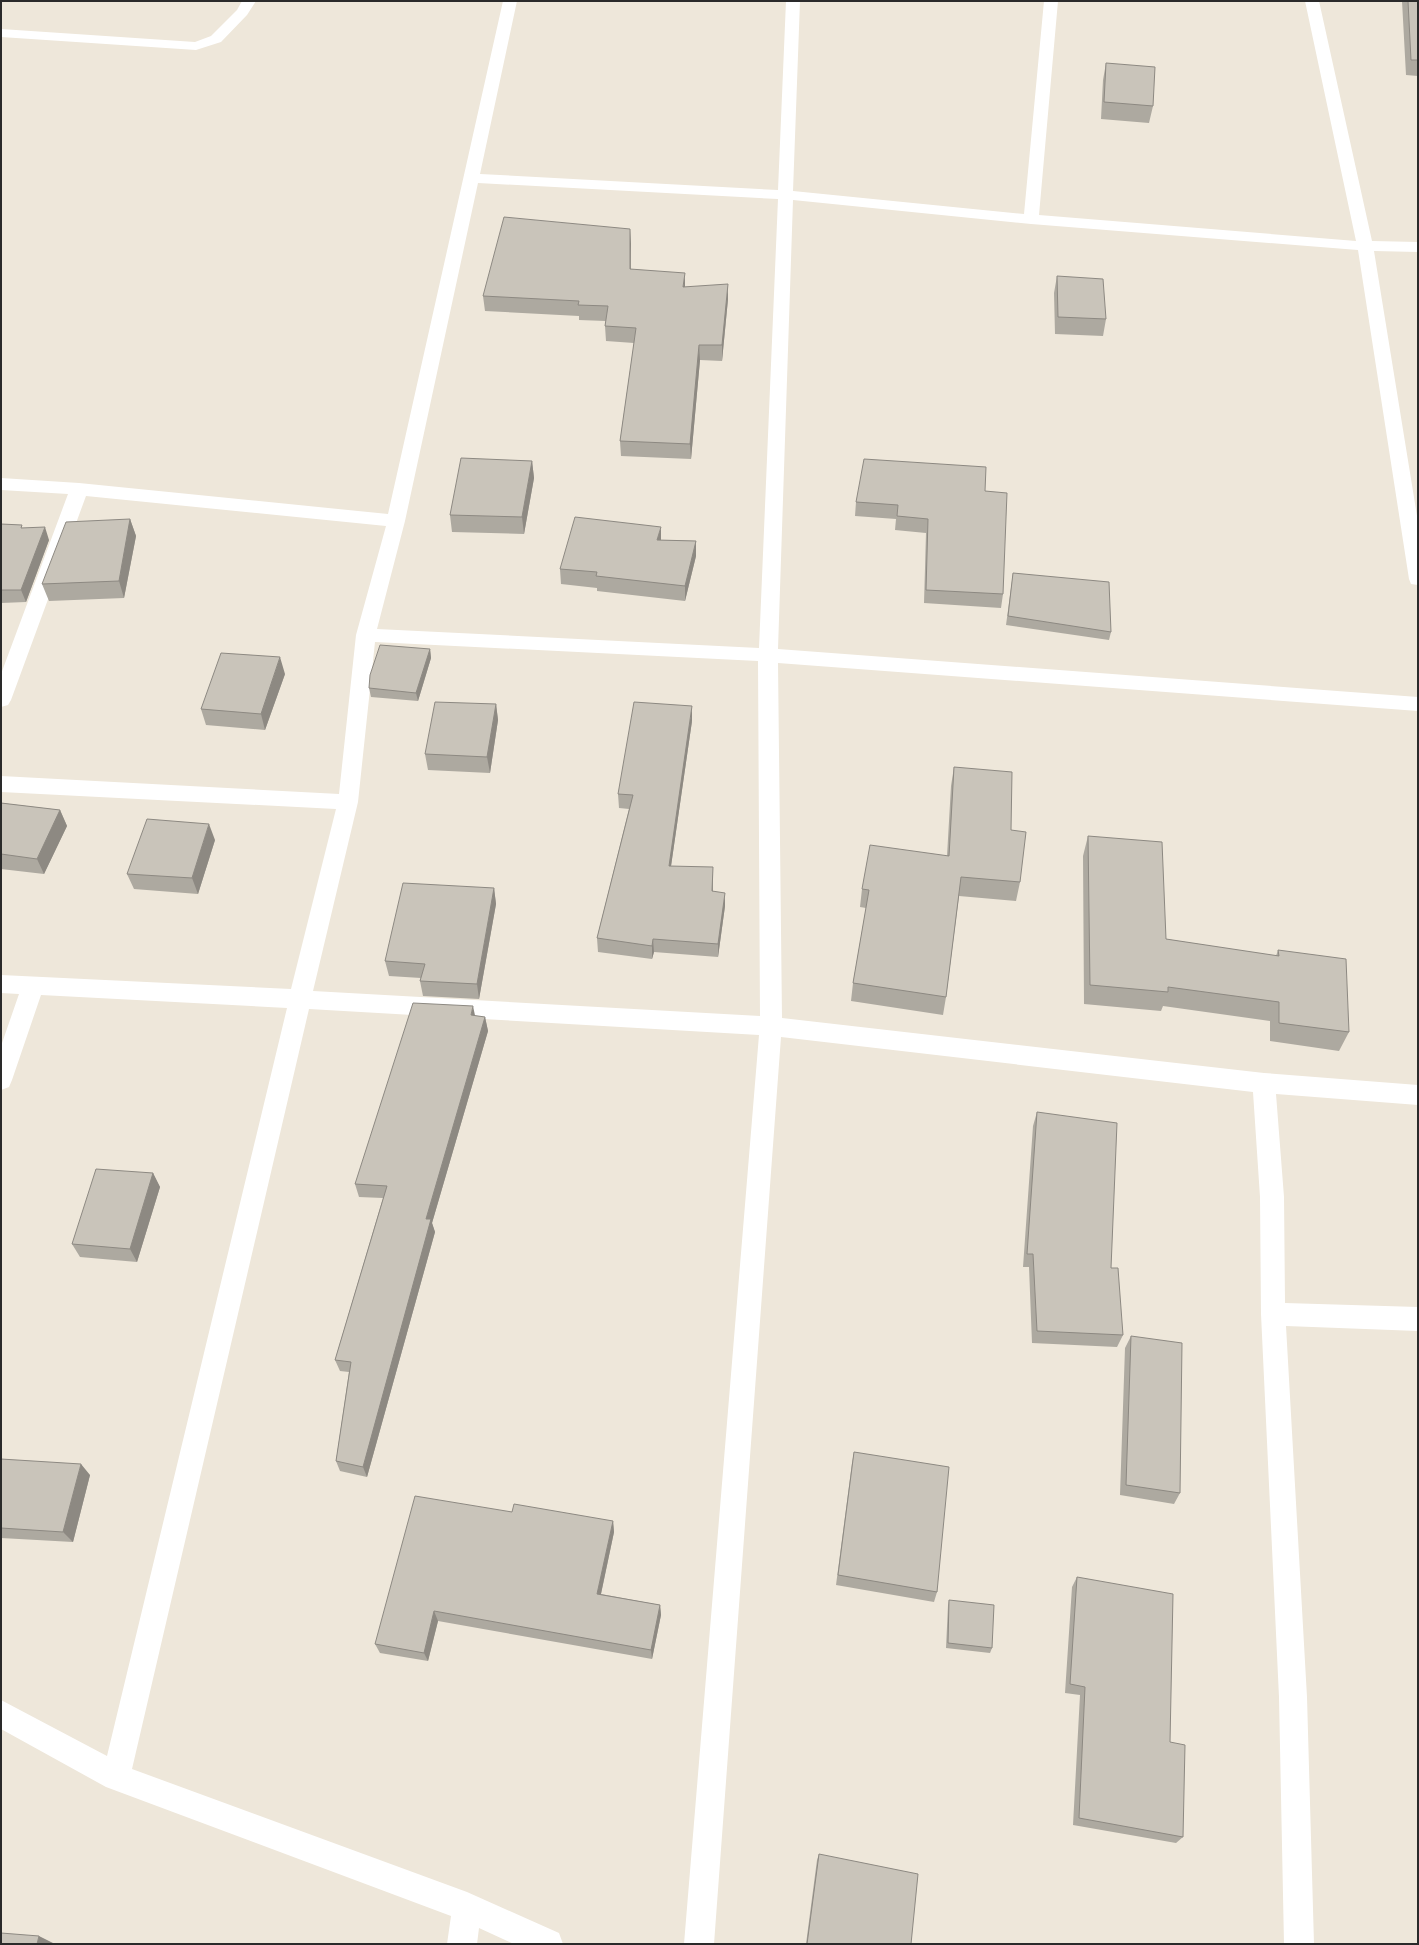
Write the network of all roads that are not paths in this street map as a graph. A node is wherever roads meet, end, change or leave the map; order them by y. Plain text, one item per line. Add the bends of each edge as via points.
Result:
1 (249, 1) edge
2 (510, 1) edge
3 (793, 1) edge
4 (1051, 1) edge
5 (1312, 1) edge
6 (1, 33) edge
7 (471, 178) junction
8 (785, 195) junction
9 (1031, 219) junction
10 (1365, 246) junction
11 (1418, 247) edge
12 (1, 484) edge
13 (79, 489) junction
14 (396, 521) junction
15 (1418, 579) edge
16 (366, 635) junction
17 (768, 655) junction
18 (1, 700) edge
19 (1418, 704) edge
20 (1, 784) edge
21 (348, 802) junction
22 (1, 984) edge
23 (33, 985) junction
24 (300, 999) junction
25 (771, 1026) junction
26 (1, 1080) edge
27 (1264, 1083) junction
28 (1418, 1095) edge
29 (1273, 1314) junction
30 (1418, 1319) edge
31 (1, 1714) edge
32 (116, 1777) junction
33 (467, 1907) junction
34 (462, 1944) edge
35 (548, 1944) edge
36 (699, 1944) edge
37 (1299, 1944) edge

1 - 6 street via 216,39 196,46
2 - 7 street
3 - 8 street
4 - 9 street
5 - 10 street
7 - 8 street
7 - 14 street
8 - 9 street
8 - 17 street
9 - 10 street
10 - 11 street
10 - 15 street
12 - 13 street
13 - 14 street
13 - 18 street
14 - 16 street
16 - 17 street
16 - 21 street
17 - 19 street
17 - 25 street
20 - 21 street
21 - 24 street
22 - 23 street
23 - 24 street
23 - 26 street
24 - 25 street
24 - 32 street
25 - 27 street
25 - 36 street
27 - 28 street
27 - 29 street via 1272,1197
29 - 30 street
29 - 37 street via 1293,1697
31 - 32 street
32 - 33 street
33 - 34 street
33 - 35 street

